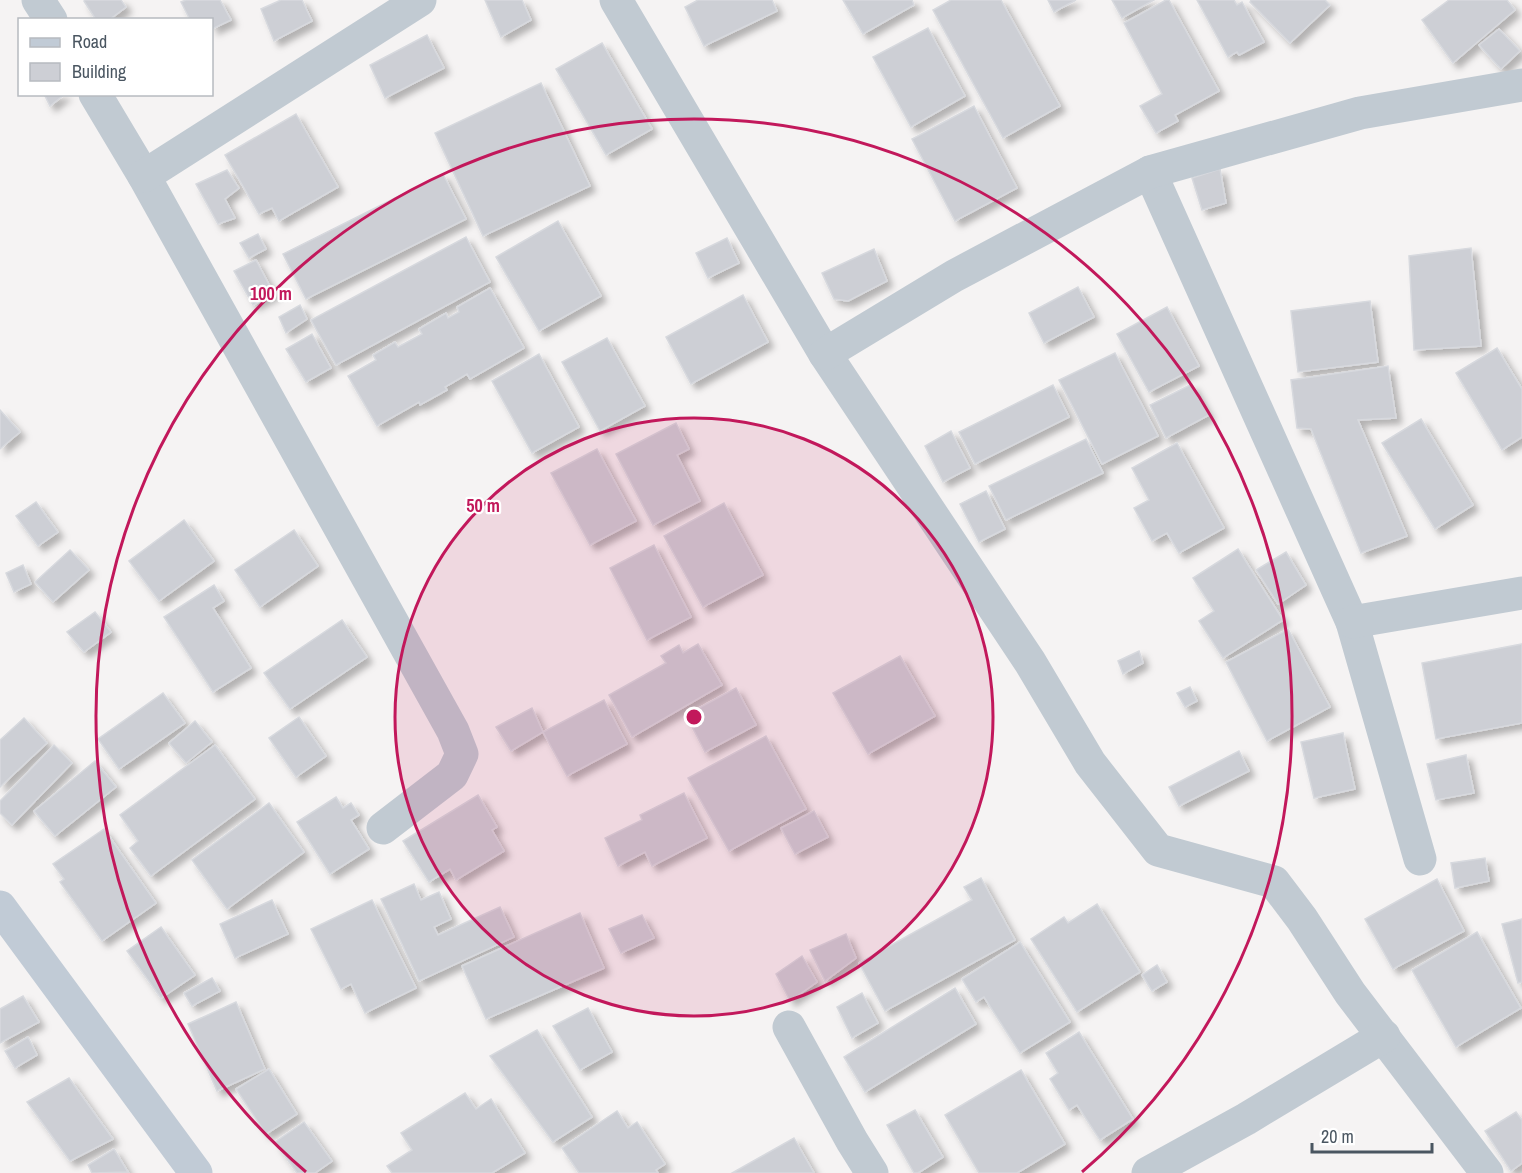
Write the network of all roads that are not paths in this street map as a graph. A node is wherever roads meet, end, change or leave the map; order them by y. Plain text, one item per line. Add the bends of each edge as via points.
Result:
1 (38, 0) edge
2 (420, 0) edge
3 (616, 0) edge
4 (50, 18) edge
5 (1522, 85) edge
6 (96, 96) edge
7 (1150, 172) junction
8 (144, 176) junction
9 (825, 354) junction
10 (1522, 593) edge
11 (1352, 622) junction
12 (383, 828) dead end
13 (1420, 859) dead end
14 (0, 907) edge
15 (789, 1027) dead end
16 (1384, 1036) junction
17 (196, 1173) edge
18 (872, 1173) edge
19 (1148, 1173) edge
20 (1487, 1173) edge

1 - 4 street
2 - 8 street
3 - 9 street
5 - 7 street via 1360,113
6 - 8 street
7 - 9 street via 954,276
7 - 11 street
8 - 12 street via 453,731 462,754 452,775
9 - 16 street via 1030,662 1090,763 1158,850 1274,882
10 - 11 street
11 - 13 street
14 - 17 street
15 - 18 street
16 - 19 street
16 - 20 street

